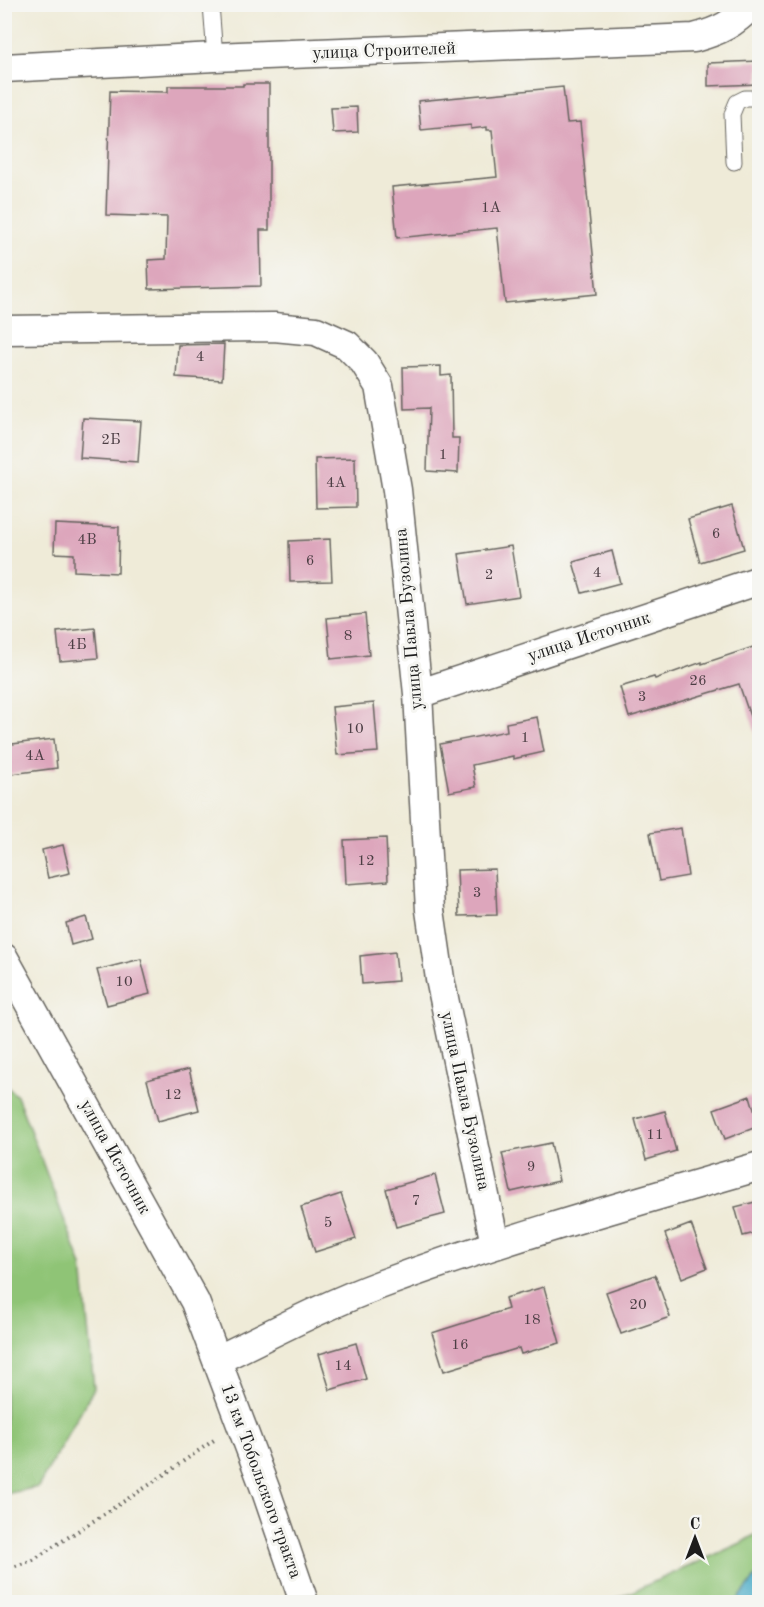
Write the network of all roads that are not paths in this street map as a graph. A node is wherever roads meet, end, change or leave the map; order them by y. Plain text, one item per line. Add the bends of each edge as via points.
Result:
1 (211, 4) edge
2 (753, 4) edge
3 (215, 57) junction
4 (4, 68) edge
5 (759, 98) edge
6 (734, 162) dead end
7 (4, 330) edge
8 (759, 580) edge
9 (418, 694) junction
10 (4, 958) edge
11 (759, 1166) edge
12 (495, 1244) junction
13 (217, 1360) junction
14 (304, 1602) edge

1 - 3 lane
2 - 3 street, улица Строителей via 719,31 694,38
3 - 4 street, улица Строителей
5 - 6 lane via 737,102 732,114
7 - 9 street, улица Павла Бузолина via 274,327 316,331 347,345 379,386 397,490
8 - 9 street, улица Источник
9 - 12 street, улица Павла Бузолина via 430,910 440,979
10 - 13 street, улица Источник via 195,1302
11 - 12 street
12 - 13 street via 380,1285
13 - 14 street, 13 км Тобольского тракта

